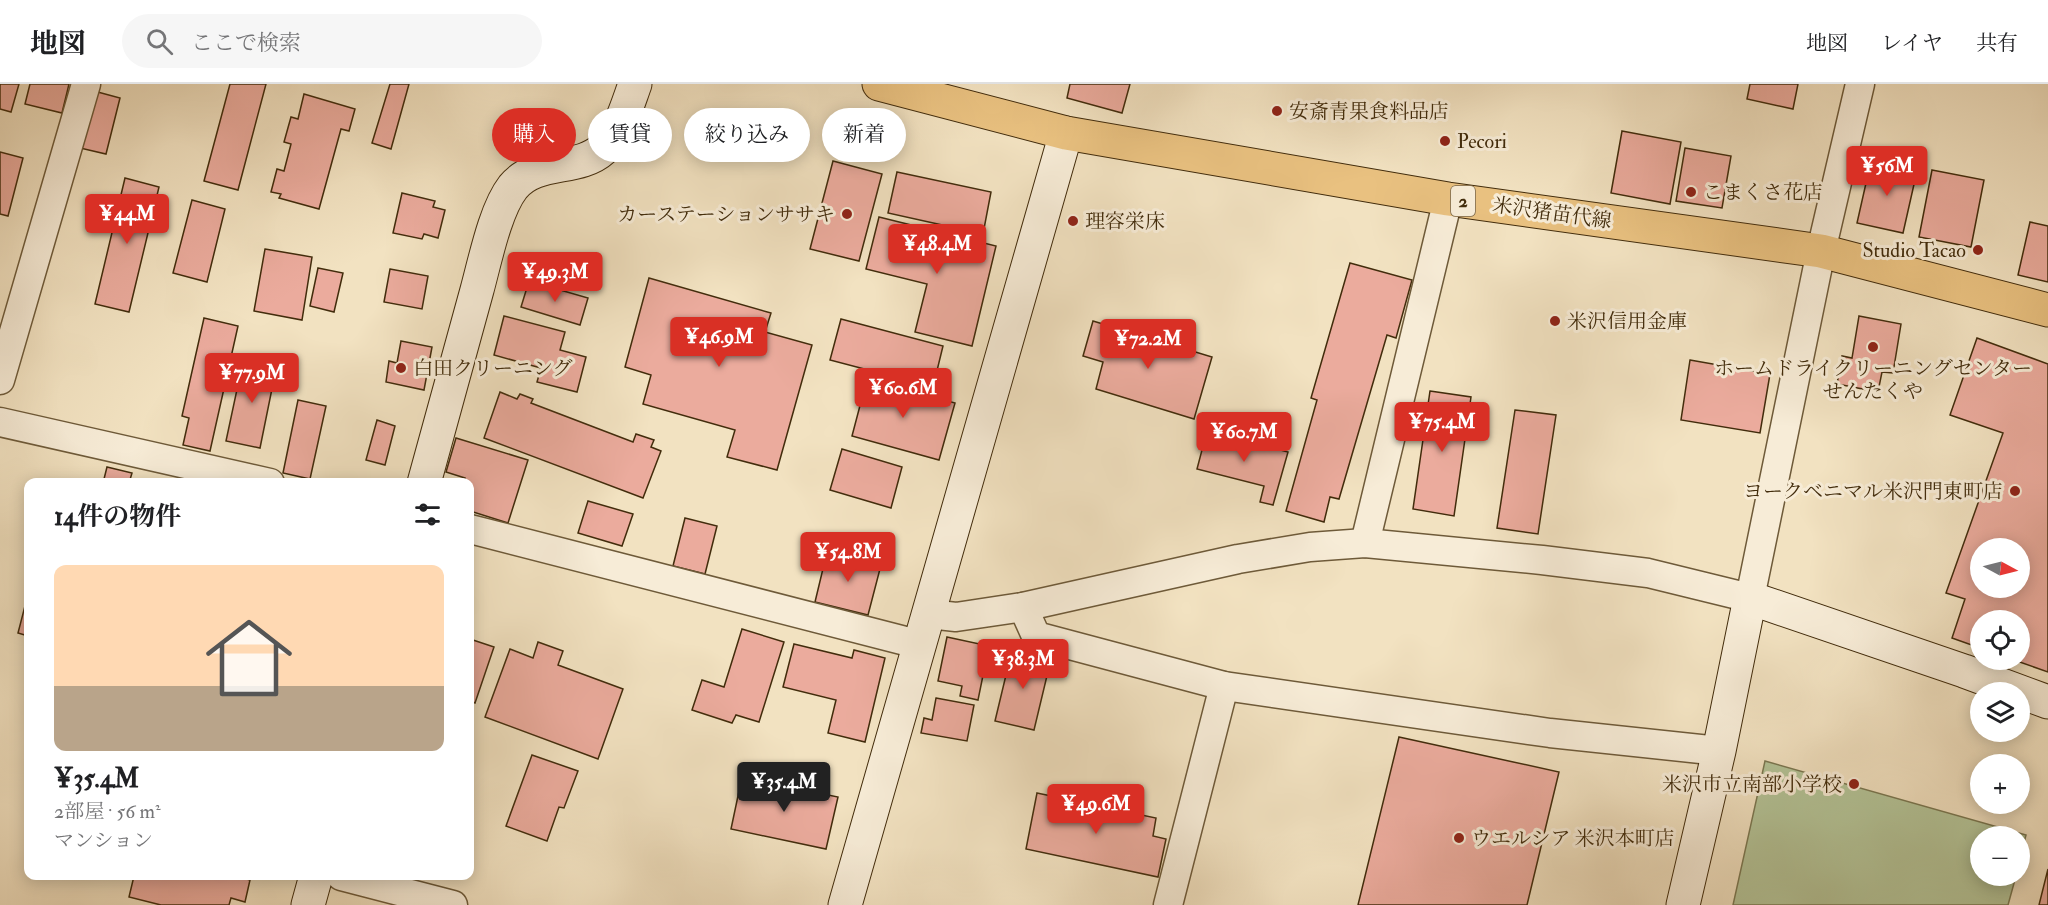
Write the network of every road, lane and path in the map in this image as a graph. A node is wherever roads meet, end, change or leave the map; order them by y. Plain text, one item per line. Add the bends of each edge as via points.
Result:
1 (86, 84) edge
2 (634, 84) edge
3 (879, 84) edge
4 (1860, 84) edge
5 (1066, 133) junction
6 (1448, 199) junction
7 (1821, 251) junction
8 (2048, 310) edge
9 (0, 380) edge
10 (0, 422) edge
11 (248, 478) edge
12 (425, 478) edge
13 (474, 531) edge
14 (1365, 543) junction
15 (1750, 598) junction
16 (1023, 607) junction
17 (929, 614) junction
18 (921, 645) junction
19 (1224, 686) junction
20 (2048, 702) edge
21 (1719, 751) junction
22 (315, 880) edge
23 (356, 880) edge
24 (308, 905) edge
25 (453, 905) edge
26 (846, 905) edge
27 (1168, 905) edge
28 (1683, 905) edge

1 - 9 street
2 - 12 street via 616,133 602,150 580,161 528,174 513,187 503,205
3 - 5 main road, 米沢猪苗代線 / 2
4 - 7 street
5 - 6 main road, 米沢猪苗代線 / 2
5 - 17 street
6 - 7 main road, 米沢猪苗代線 / 2
6 - 14 street
7 - 8 main road, 米沢猪苗代線 / 2
7 - 15 street
10 - 11 street
13 - 18 street
14 - 15 street via 1648,573
14 - 16 street via 1238,559
15 - 20 street
15 - 21 street
16 - 17 street via 956,617
16 - 19 street via 1036,636
17 - 18 street
18 - 26 street
19 - 21 street via 1550,733
19 - 27 street
21 - 28 street
22 - 24 street
23 - 25 street

